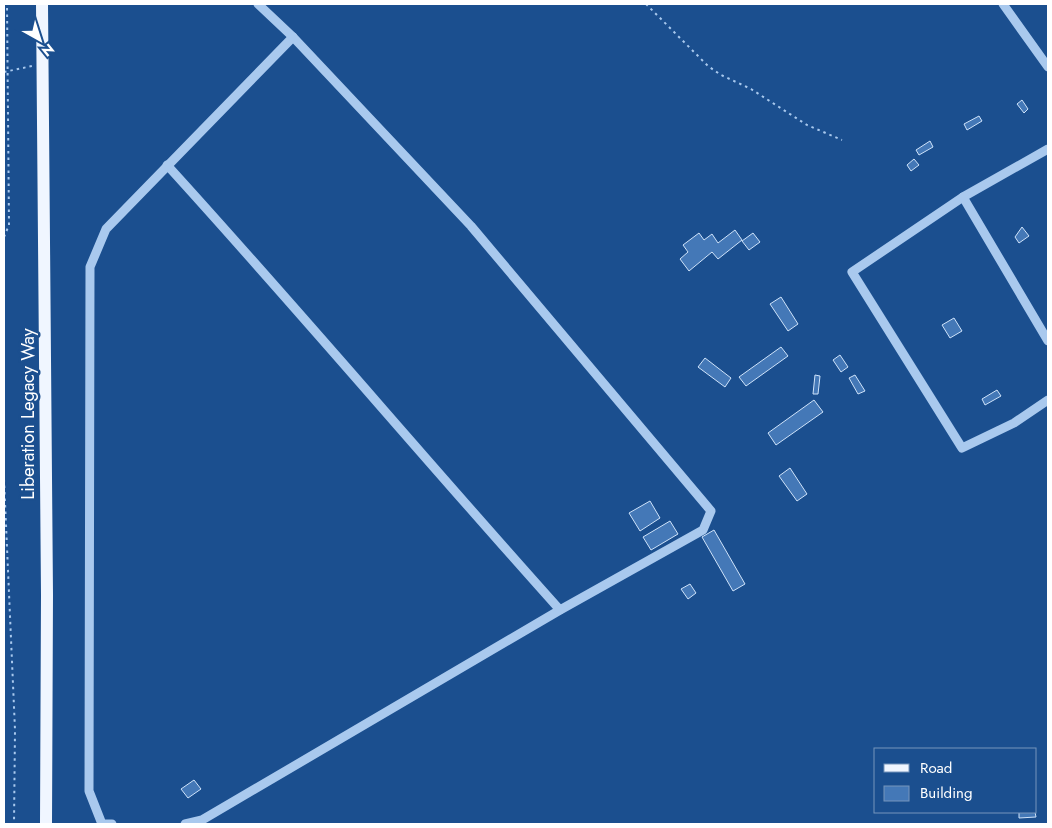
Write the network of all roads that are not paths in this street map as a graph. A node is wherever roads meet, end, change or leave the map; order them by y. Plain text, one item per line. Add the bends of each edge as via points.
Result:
1 (42, 4) edge
2 (258, 4) edge
3 (1003, 4) edge
4 (293, 37) junction
5 (1048, 67) edge
6 (1048, 149) edge
7 (167, 165) junction
8 (963, 197) junction
9 (1048, 341) edge
10 (1048, 400) edge
11 (560, 610) junction
12 (46, 824) edge
13 (112, 824) edge
14 (185, 824) edge

1 - 12 main road, Liberation Legacy Way
2 - 4 street
3 - 5 street
4 - 7 street
4 - 11 street via 471,226 711,511 703,530
6 - 8 street
7 - 11 street
7 - 13 street via 106,229 90,266 89,791 102,824
8 - 9 street
8 - 10 street via 852,272 962,448 1014,423
11 - 14 street via 202,820

